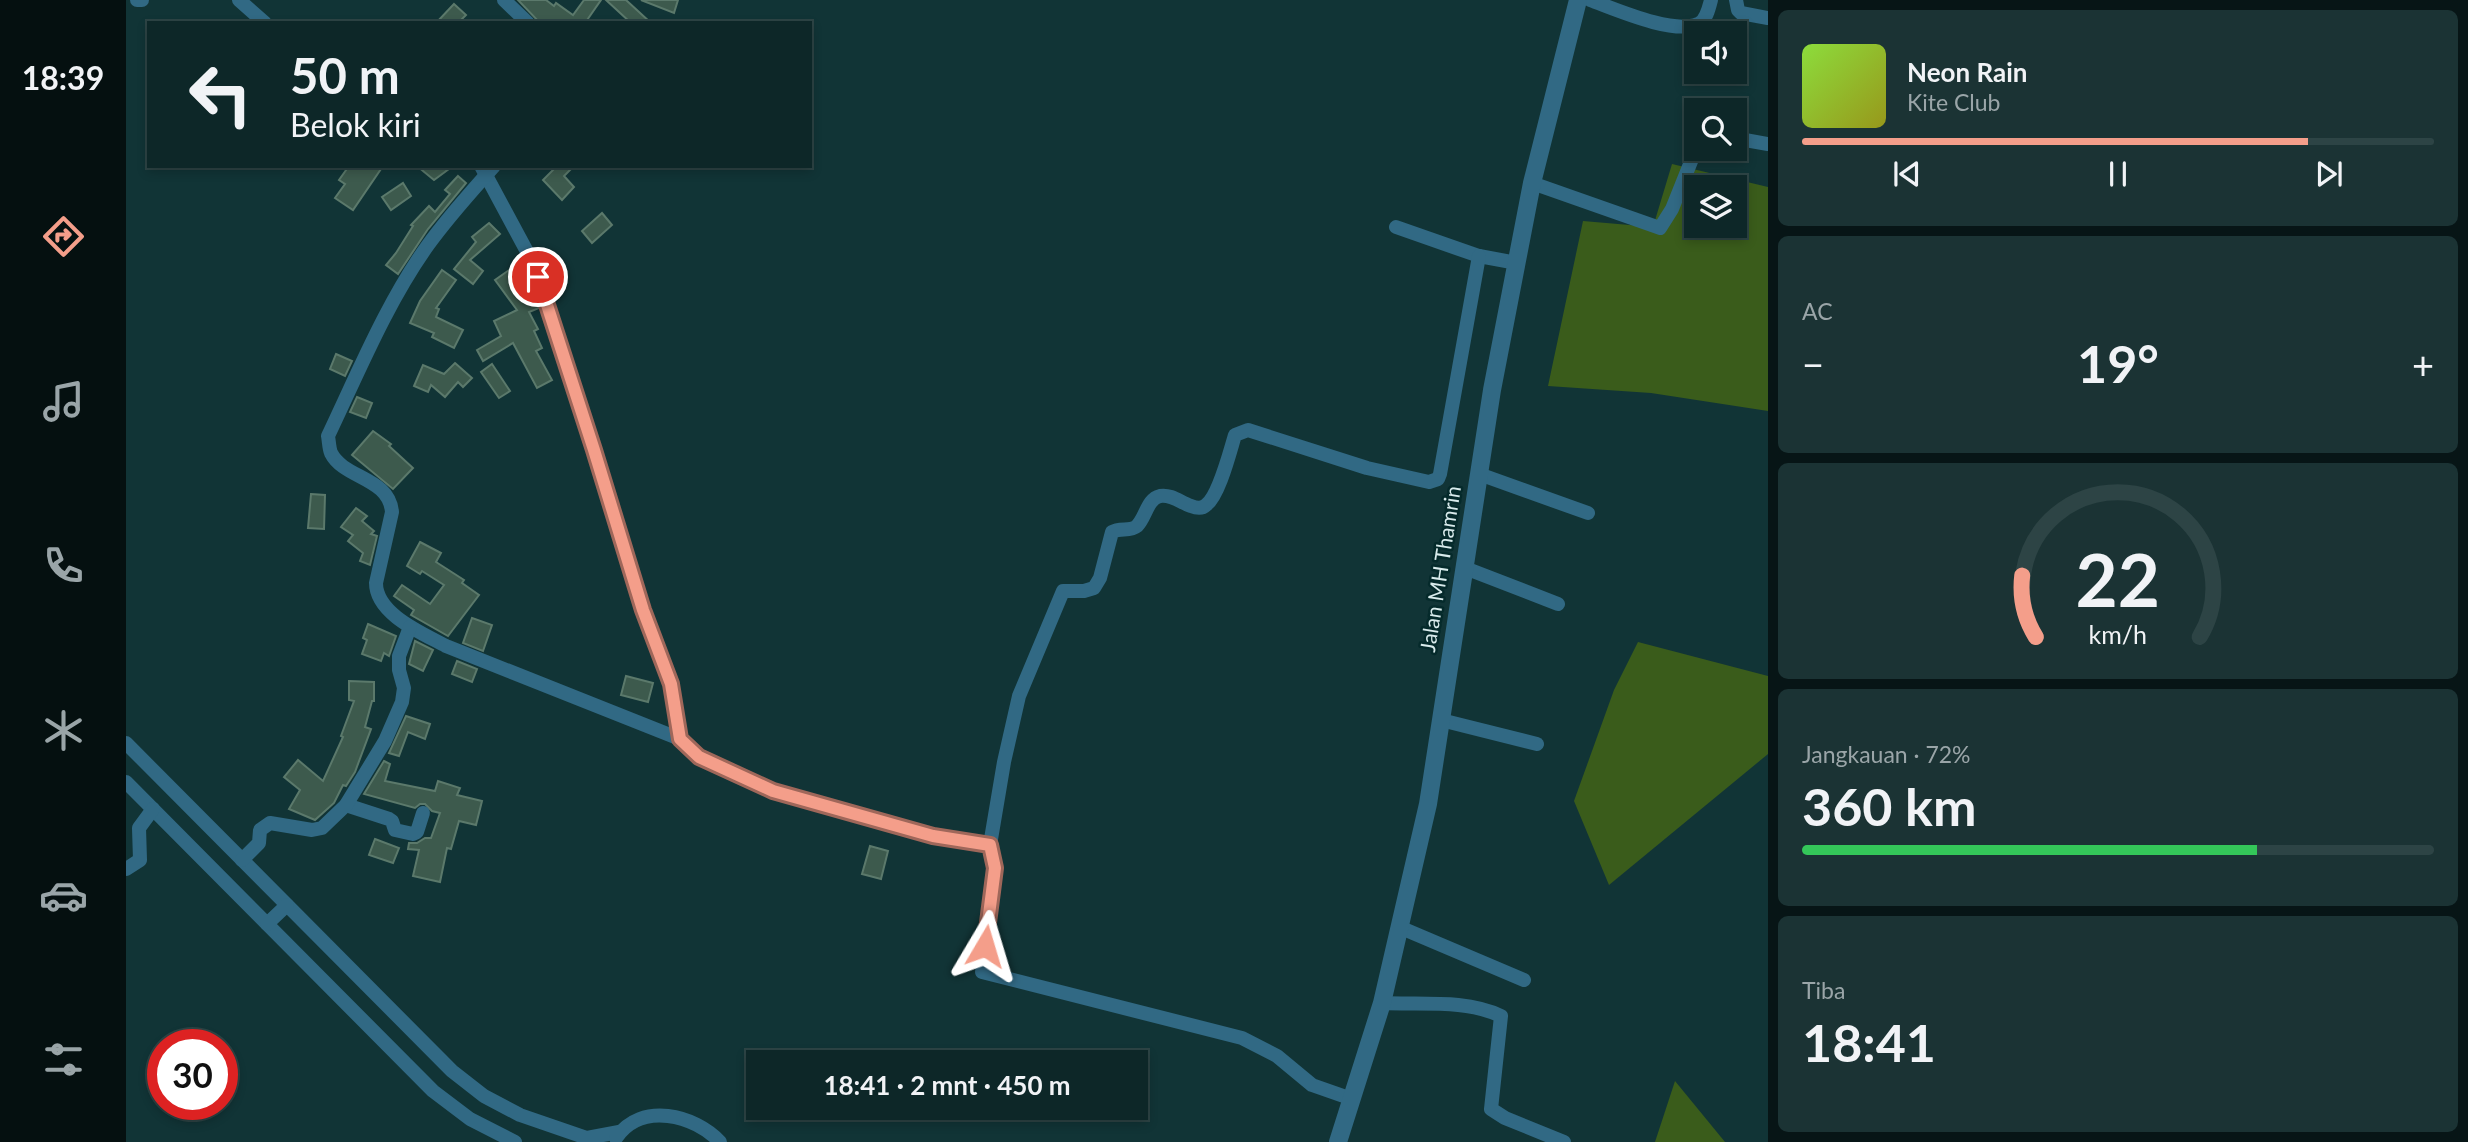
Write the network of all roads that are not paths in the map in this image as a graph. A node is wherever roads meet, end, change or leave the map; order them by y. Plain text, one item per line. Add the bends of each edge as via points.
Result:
1 (137, 0) edge
2 (142, 0) edge
3 (239, 0) edge
4 (503, 0) edge
5 (1578, 0) edge
6 (1590, 0) edge
7 (1712, 0) edge
8 (1736, 0) edge
9 (1768, 18) edge
10 (263, 21) edge
11 (526, 21) edge
12 (1747, 140) edge
13 (1768, 144) edge
14 (1691, 161) edge
15 (487, 169) edge
16 (1532, 183) junction
17 (1396, 227) dead end
18 (1479, 256) junction
19 (1517, 263) junction
20 (1479, 474) junction
21 (1588, 513) dead end
22 (1465, 568) junction
23 (1558, 604) dead end
24 (410, 627) junction
25 (1441, 720) junction
26 (680, 739) junction
27 (126, 743) edge
28 (1537, 744) dead end
29 (126, 782) edge
30 (346, 805) junction
31 (153, 809) junction
32 (423, 813) dead end
33 (990, 845) junction
34 (242, 860) junction
35 (126, 869) edge
36 (287, 905) junction
37 (267, 924) junction
38 (1399, 927) junction
39 (1524, 980) dead end
40 (1382, 1003) junction
41 (1352, 1100) junction
42 (616, 1137) edge
43 (515, 1142) edge
44 (720, 1142) edge
45 (1338, 1142) edge
46 (1564, 1142) edge

1 - 2 street
3 - 10 street
4 - 11 street
5 - 16 street, Jalan MH Thamrin
6 - 7 street via 1670,27 1699,24
8 - 9 street via 1741,13
12 - 13 street
14 - 16 street via 1660,228
15 - 24 street via 427,247 389,311 328,436 331,452 340,462 391,500 376,594
15 - 26 street via 531,259 551,314 643,610 671,684
16 - 19 street, Jalan MH Thamrin
17 - 18 street
18 - 19 street
18 - 33 street via 1438,479 1429,482 1367,468 1241,431 1235,435 1208,504 1193,507 1162,496 1153,500 1136,527 1112,532 1094,588 1063,591 1059,596 1019,696
19 - 20 street, Jalan MH Thamrin
20 - 21 street
20 - 22 street, Jalan MH Thamrin
22 - 23 street
22 - 25 street, Jalan MH Thamrin
24 - 26 street via 493,666
24 - 30 street via 399,656 405,695 385,741
25 - 28 street
25 - 38 street, Jalan MH Thamrin via 1428,804
26 - 33 street via 699,757 773,791 933,836
27 - 34 street
29 - 31 street
30 - 32 street via 389,819 395,830 412,834
30 - 34 street via 322,828 270,823 260,830 259,843
31 - 35 street via 139,828 141,860
31 - 37 street
33 - 41 street via 995,868 982,972 1242,1038 1278,1056 1312,1085
34 - 36 street
36 - 37 street
36 - 42 street via 452,1071 484,1096 520,1115 587,1139
37 - 43 street via 433,1091 470,1119
38 - 39 street
38 - 40 street, Jalan MH Thamrin
40 - 41 street, Jalan MH Thamrin
40 - 46 street via 1445,1003 1501,1016 1491,1109
41 - 45 street, Jalan MH Thamrin
42 - 44 street via 637,1121 658,1115 685,1118

